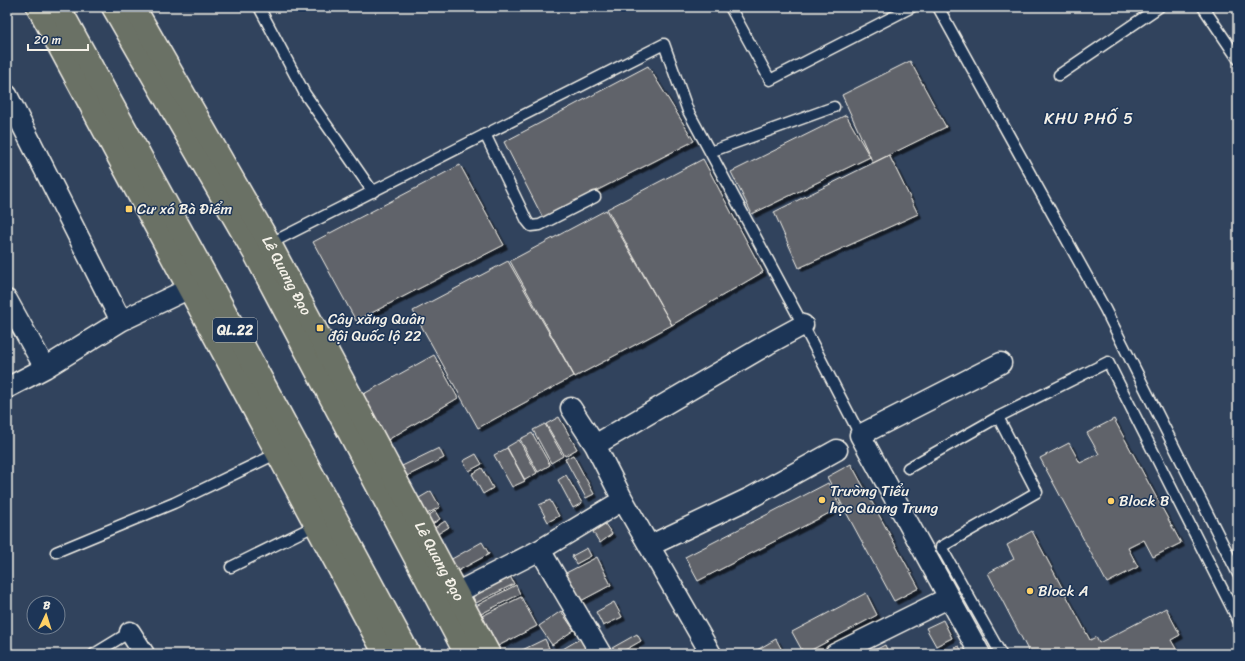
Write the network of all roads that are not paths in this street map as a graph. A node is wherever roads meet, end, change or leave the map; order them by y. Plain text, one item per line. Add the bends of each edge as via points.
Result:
1 (38, 7) edge
2 (59, 7) edge
3 (113, 7) edge
4 (134, 7) edge
5 (259, 7) edge
6 (730, 7) edge
7 (912, 7) edge
8 (938, 7) edge
9 (1159, 7) edge
10 (1203, 7) edge
11 (1238, 59) edge
12 (1059, 75) dead end
13 (7, 95) edge
14 (834, 106) dead end
15 (485, 134) junction
16 (710, 152) junction
17 (373, 192) junction
18 (595, 197) dead end
19 (262, 249) junction
20 (198, 283) junction
21 (7, 300) edge
22 (121, 321) junction
23 (803, 325) junction
24 (1001, 363) dead end
25 (45, 368) junction
26 (7, 388) edge
27 (572, 408) dead end
28 (998, 417) junction
29 (860, 435) junction
30 (595, 445) junction
31 (837, 450) dead end
32 (278, 453) junction
33 (908, 468) dead end
34 (623, 500) junction
35 (316, 524) junction
36 (649, 546) junction
37 (540, 550) junction
38 (56, 552) dead end
39 (231, 568) dead end
40 (1238, 574) edge
41 (456, 593) junction
42 (948, 598) junction
43 (1238, 620) edge
44 (130, 632) joint
45 (94, 654) edge
46 (144, 654) edge
47 (384, 654) edge
48 (409, 654) edge
49 (466, 654) edge
50 (489, 654) edge
51 (602, 654) edge
52 (711, 654) edge
53 (835, 654) edge
54 (980, 654) edge
55 (1001, 654) edge

1 - 20 highway, QL.22
2 - 20 highway, QL.22
3 - 19 highway, Lê Quang Đạo
4 - 19 highway, Lê Quang Đạo
5 - 17 lane via 305,94
6 - 7 lane via 770,80
8 - 40 lane via 1105,309
9 - 12 lane
10 - 11 lane
13 - 22 street
14 - 16 lane
15 - 16 lane via 664,44 688,111
15 - 17 lane
15 - 18 lane via 531,226 540,225
16 - 23 lane
17 - 19 lane
19 - 41 highway, Lê Quang Đạo
19 - 49 highway, Lê Quang Đạo
20 - 22 street
20 - 32 highway, QL.22
20 - 48 highway, QL.22
21 - 25 street
22 - 25 street
23 - 29 lane
23 - 30 street
24 - 29 street
25 - 26 street
27 - 30 street
28 - 33 lane
28 - 43 lane via 1108,362
28 - 55 lane via 1037,492 941,547
29 - 42 street
30 - 34 street
31 - 36 street via 750,498
32 - 35 highway, QL.22
32 - 38 lane via 174,503
34 - 36 street
34 - 37 street
35 - 39 lane
35 - 47 highway, QL.22
36 - 52 street
37 - 41 street
37 - 51 street
41 - 50 highway, Lê Quang Đạo
42 - 53 street
42 - 54 street
44 - 45 lane
44 - 46 street

